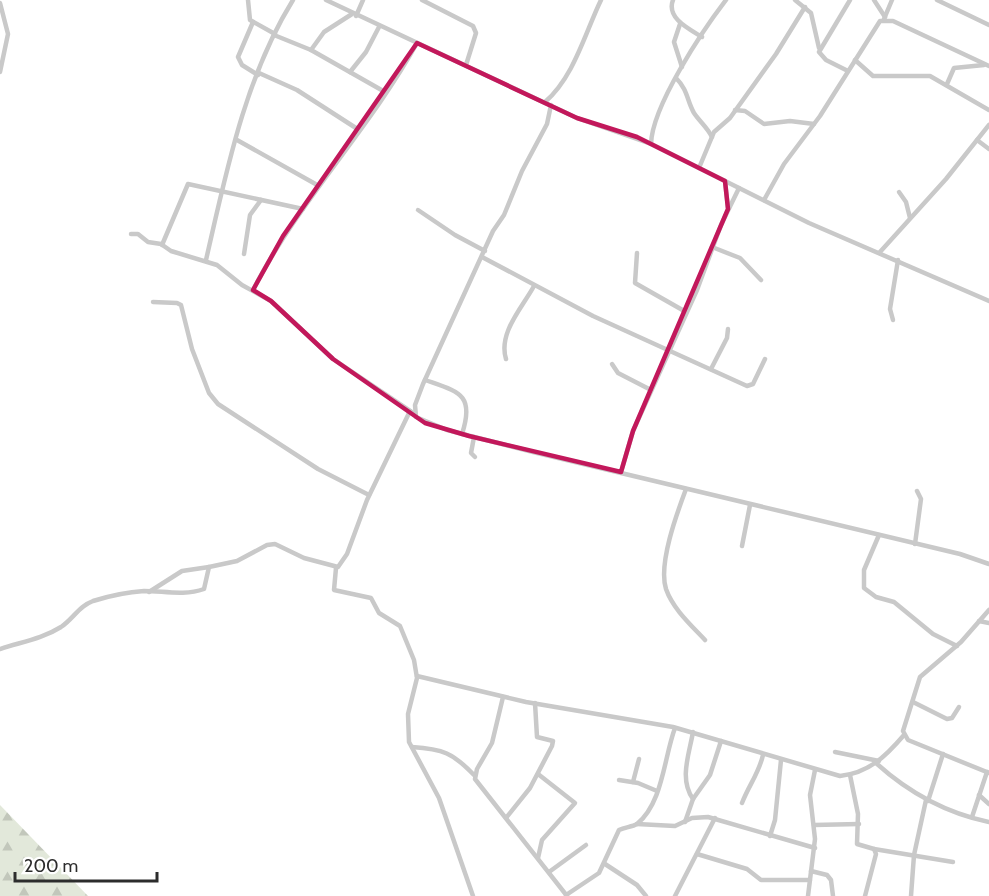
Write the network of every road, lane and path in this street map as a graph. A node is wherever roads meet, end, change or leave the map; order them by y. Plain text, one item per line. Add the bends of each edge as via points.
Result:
1 (248, 0) edge
2 (293, 0) edge
3 (326, 0) edge
4 (363, 0) edge
5 (422, 0) edge
6 (601, 0) edge
7 (673, 0) edge
8 (726, 0) edge
9 (795, 0) edge
10 (850, 0) edge
11 (874, 0) edge
12 (892, 0) edge
13 (938, 0) edge
14 (0, 3) edge
15 (805, 7) junction
16 (354, 15) junction
17 (884, 18) junction
18 (253, 22) junction
19 (680, 24) junction
20 (989, 25) edge
21 (379, 27) junction
22 (274, 34) junction
23 (702, 37) junction
24 (417, 43) junction
25 (311, 50) junction
26 (820, 50) junction
27 (855, 60) junction
28 (466, 65) junction
29 (987, 66) edge
30 (682, 67) junction
31 (848, 71) junction
32 (0, 72) edge
33 (350, 72) junction
34 (258, 74) junction
35 (676, 78) junction
36 (947, 84) junction
37 (385, 92) junction
38 (545, 102) junction
39 (551, 105) junction
40 (735, 110) junction
41 (989, 110) edge
42 (814, 124) junction
43 (989, 125) edge
44 (359, 130) junction
45 (712, 137) junction
46 (237, 140) junction
47 (977, 140) junction
48 (651, 144) junction
49 (989, 149) edge
50 (699, 168) junction
51 (725, 181) junction
52 (319, 186) junction
53 (739, 188) junction
54 (222, 192) junction
55 (899, 192) dead end
56 (261, 200) junction
57 (764, 200) junction
58 (303, 209) junction
59 (728, 209) junction
60 (418, 210) dead end
61 (909, 218) junction
62 (130, 234) dead end
63 (162, 245) junction
64 (887, 246) junction
65 (712, 247) junction
66 (485, 251) junction
67 (880, 252) junction
68 (637, 253) dead end
69 (244, 254) dead end
70 (887, 255) junction
71 (482, 257) junction
72 (206, 260) junction
73 (898, 260) junction
74 (761, 280) dead end
75 (534, 286) junction
76 (253, 290) junction
77 (989, 292) edge
78 (987, 300) edge
79 (153, 302) dead end
80 (686, 312) junction
81 (892, 320) dead end
82 (728, 329) dead end
83 (668, 350) junction
84 (506, 359) dead end
85 (765, 359) dead end
86 (612, 364) dead end
87 (711, 369) junction
88 (425, 380) junction
89 (651, 390) junction
90 (412, 412) junction
91 (462, 434) junction
92 (474, 437) junction
93 (475, 457) dead end
94 (621, 472) junction
95 (686, 489) junction
96 (917, 491) dead end
97 (369, 495) junction
98 (750, 505) junction
99 (879, 536) junction
100 (915, 544) junction
101 (742, 546) dead end
102 (989, 564) edge
103 (209, 567) junction
104 (336, 568) junction
105 (149, 591) junction
106 (989, 610) edge
107 (979, 621) junction
108 (989, 623) edge
109 (705, 640) dead end
110 (957, 646) junction
111 (0, 649) edge
112 (417, 676) junction
113 (503, 697) junction
114 (913, 702) junction
115 (536, 703) junction
116 (959, 707) dead end
117 (675, 728) junction
118 (693, 732) junction
119 (904, 735) junction
120 (721, 741) junction
121 (412, 747) junction
122 (835, 752) dead end
123 (943, 754) junction
124 (764, 755) junction
125 (639, 759) dead end
126 (781, 760) junction
127 (878, 762) junction
128 (815, 770) junction
129 (988, 773) edge
130 (474, 774) junction
131 (538, 774) junction
132 (850, 775) junction
133 (619, 780) dead end
134 (633, 782) junction
135 (657, 790) junction
136 (979, 795) junction
137 (693, 799) junction
138 (927, 800) junction
139 (742, 803) dead end
140 (989, 804) edge
141 (972, 817) junction
142 (506, 818) junction
143 (715, 818) junction
144 (685, 822) junction
145 (989, 822) edge
146 (637, 824) junction
147 (859, 824) junction
148 (814, 825) junction
149 (770, 836) junction
150 (586, 845) dead end
151 (815, 848) junction
152 (874, 849) junction
153 (698, 854) junction
154 (914, 855) junction
155 (538, 858) junction
156 (953, 862) dead end
157 (605, 864) junction
158 (811, 871) junction
159 (549, 872) junction
160 (810, 880) junction
161 (566, 895) edge
162 (473, 896) edge
163 (646, 896) edge
164 (675, 896) edge
165 (808, 896) edge
166 (833, 896) edge
167 (865, 896) edge
168 (911, 896) edge

1 - 18 street via 248,16
2 - 22 street
3 - 16 street
4 - 16 street
5 - 28 street via 466,21 476,30
6 - 38 street via 576,56
7 - 19 street via 673,12
8 - 23 street
9 - 15 street
10 - 26 street
11 - 17 street
12 - 17 street
13 - 20 street
14 - 32 street via 8,34
15 - 26 street via 811,13
15 - 40 street
16 - 21 street
16 - 25 street via 324,32
17 - 27 street via 876,24
17 - 29 street
18 - 22 street
18 - 34 street via 238,57 242,65
19 - 23 street
19 - 30 street via 674,42
21 - 24 street
21 - 33 street
22 - 25 street
22 - 34 street
23 - 30 street
24 - 28 street
24 - 37 street
25 - 33 street
26 - 31 street via 821,56
27 - 31 street
27 - 36 street via 873,76 917,74
28 - 38 street
29 - 36 street via 954,68
30 - 35 street
31 - 42 street
33 - 37 street
34 - 44 street via 297,90
34 - 46 street
35 - 45 street
35 - 48 street via 659,114
36 - 41 street
37 - 44 street
38 - 39 street
39 - 48 street
39 - 66 street via 547,124
40 - 42 street via 745,111 764,124
40 - 45 street
42 - 57 street via 784,164
43 - 47 street
44 - 52 street
45 - 50 street
46 - 52 street
46 - 54 street
47 - 49 street
47 - 61 street
48 - 50 street
50 - 51 street
51 - 53 street
51 - 59 street
52 - 58 street
53 - 57 street
53 - 59 street
54 - 56 street
54 - 63 street via 194,184 186,186
54 - 72 street
55 - 61 street
56 - 58 street
56 - 69 street via 250,215
57 - 67 street
58 - 76 street via 272,253
59 - 65 street
60 - 66 street
61 - 64 street
62 - 63 street
63 - 72 street
64 - 67 street
64 - 70 street
65 - 74 street via 740,258
65 - 80 street
66 - 71 street
67 - 70 street
68 - 80 street via 635,283
70 - 73 street
71 - 75 street
71 - 88 street
72 - 76 street
73 - 78 street
73 - 81 street via 890,309
75 - 83 street
75 - 84 street via 507,335 503,347
76 - 90 street via 271,301 333,359
77 - 78 street
79 - 97 street via 181,305 192,349 209,393 218,404 318,469
80 - 83 street
82 - 87 street
83 - 87 street
83 - 89 street
85 - 87 street via 750,387
86 - 89 street via 618,373
88 - 90 street
88 - 91 street via 462,396 468,411
89 - 94 street via 625,452
90 - 91 street via 425,423
90 - 97 street
91 - 92 street
92 - 93 street via 471,453
92 - 94 street
94 - 95 street
95 - 98 street
95 - 109 street via 667,555 665,587 680,613
96 - 100 street via 921,499
97 - 104 street via 347,554
98 - 99 street
98 - 101 street
99 - 100 street
99 - 110 street via 864,570 862,582 867,592 894,602 933,634
100 - 102 street
103 - 104 street via 237,561 275,544
103 - 105 street via 182,571
103 - 105 street via 204,589
104 - 112 street via 334,590 371,598 379,613 400,626
105 - 111 street via 92,601 56,630
106 - 107 street
107 - 108 street
107 - 110 street
110 - 114 street via 920,676
112 - 113 street
112 - 121 street via 408,714
113 - 115 street
113 - 130 street via 492,743
114 - 116 street via 947,719
114 - 119 street
115 - 117 street
115 - 131 street via 537,737 553,742
117 - 118 street
117 - 135 street
118 - 120 street
118 - 137 street via 685,780
119 - 123 street
119 - 127 street
120 - 124 street
120 - 137 street via 710,775
121 - 130 street via 453,754
121 - 162 street via 439,798
122 - 127 street
123 - 129 street
123 - 138 street
124 - 126 street
124 - 139 street via 760,771 749,783
125 - 134 street
126 - 128 street
126 - 149 street
127 - 132 street
127 - 138 street via 909,790
128 - 132 street via 840,777
128 - 148 street via 810,795
129 - 136 street
130 - 142 street
131 - 142 street
131 - 155 street via 575,803 542,840
132 - 147 street
133 - 134 street
134 - 135 street
135 - 146 street
136 - 140 street
136 - 141 street
137 - 144 street
138 - 141 street
138 - 154 street
141 - 145 street
142 - 155 street
143 - 144 street via 701,816
143 - 149 street
143 - 153 street
144 - 146 street via 675,826
146 - 157 street via 619,830 607,850
147 - 148 street
147 - 152 street via 856,844
148 - 151 street
149 - 151 street
150 - 159 street
151 - 158 street
152 - 154 street
152 - 167 street
153 - 160 street via 747,868 761,880
153 - 164 street
154 - 156 street
154 - 168 street
155 - 159 street
157 - 161 street via 599,873
157 - 163 street via 637,885
158 - 160 street
158 - 166 street via 827,874
159 - 161 street
160 - 165 street

